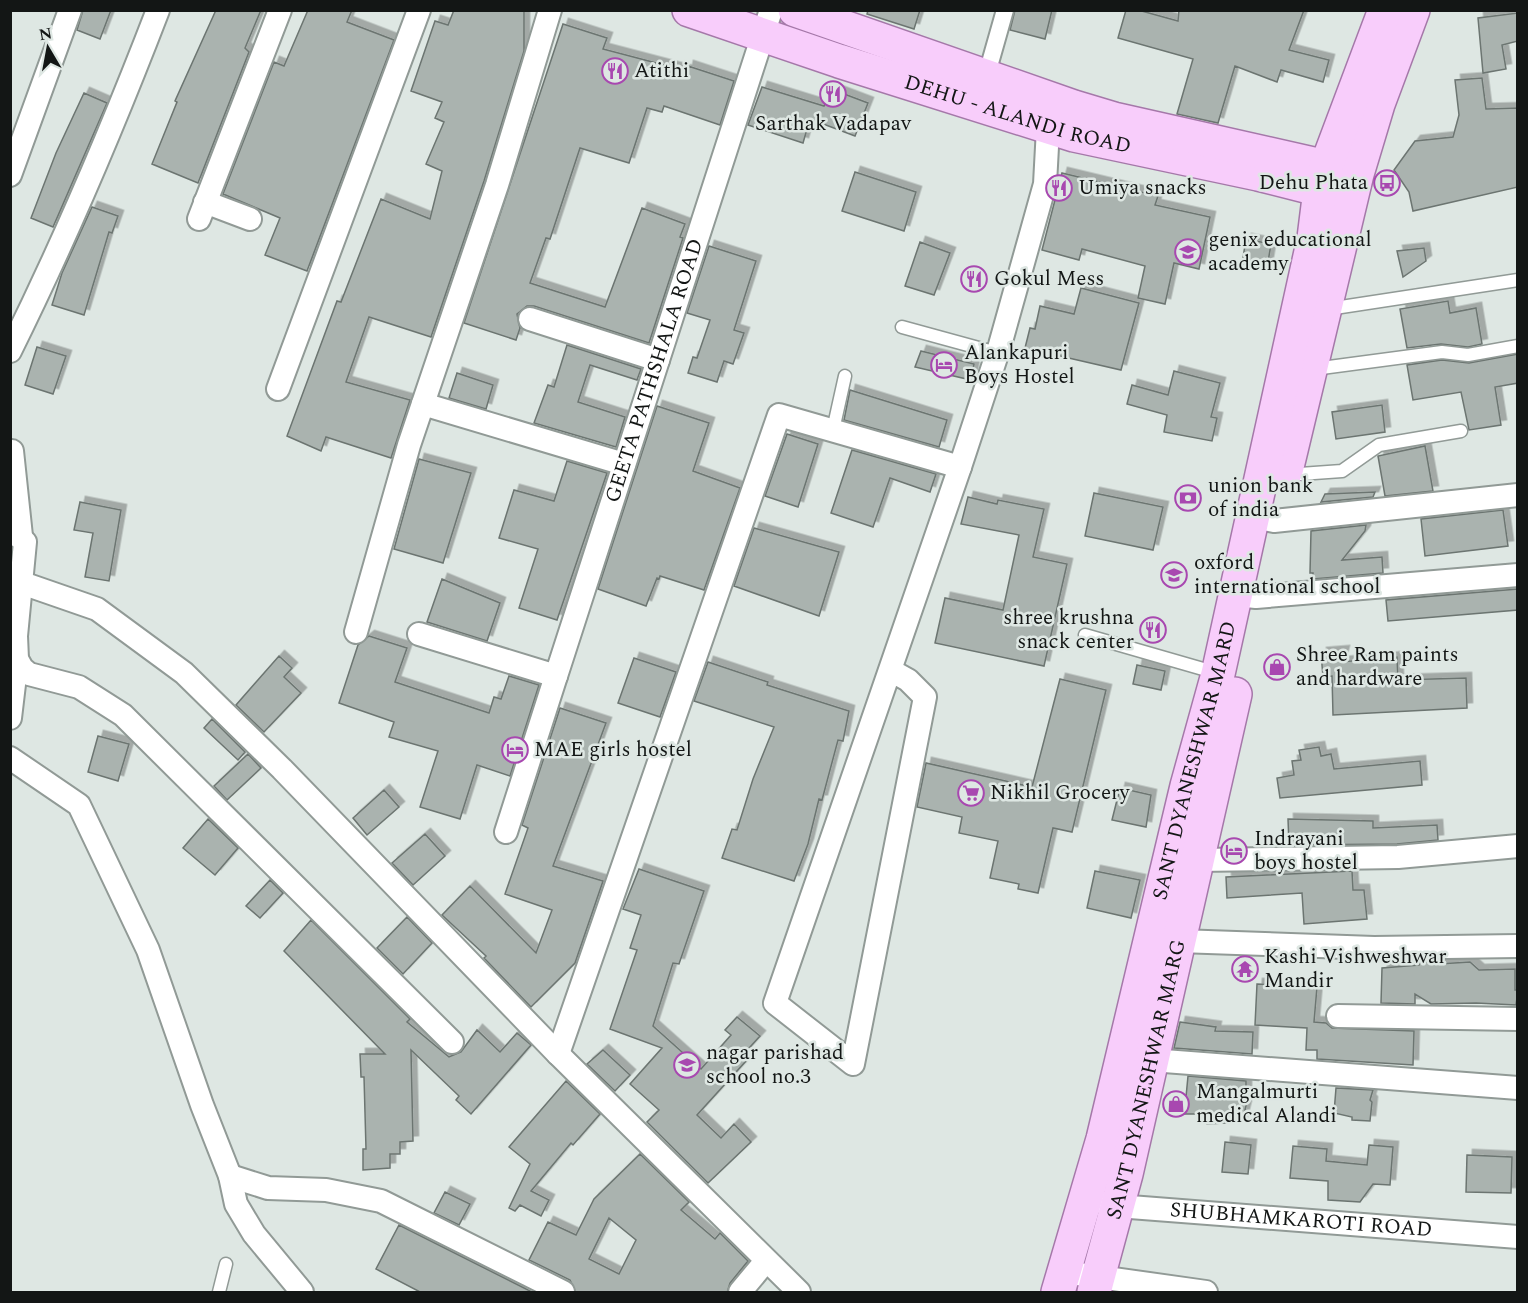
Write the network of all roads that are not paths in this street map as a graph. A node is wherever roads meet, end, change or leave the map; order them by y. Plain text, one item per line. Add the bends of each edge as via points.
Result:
1 (70, 10) edge
2 (158, 10) edge
3 (280, 10) edge
4 (419, 10) edge
5 (549, 10) edge
6 (689, 10) edge
7 (795, 10) edge
8 (1005, 10) edge
9 (1385, 10) edge
10 (1413, 10) edge
11 (853, 20) edge
12 (767, 23) edge
13 (839, 61) junction
14 (986, 77) junction
15 (1048, 128) junction
16 (10, 175) edge
17 (1339, 182) junction
18 (250, 219) dead end
19 (1518, 280) edge
20 (1324, 310) junction
21 (530, 319) dead end
22 (902, 327) dead end
23 (1518, 346) edge
24 (10, 351) edge
25 (997, 353) junction
26 (658, 360) junction
27 (1298, 367) junction
28 (845, 376) dead end
29 (278, 389) dead end
30 (423, 404) junction
31 (833, 430) junction
32 (1461, 431) dead end
33 (1282, 436) junction
34 (12, 451) edge
35 (624, 464) junction
36 (960, 467) junction
37 (1285, 475) junction
38 (1518, 495) edge
39 (1263, 519) junction
40 (16, 532) edge
41 (1518, 575) edge
42 (22, 583) junction
43 (1246, 596) junction
44 (356, 632) dead end
45 (419, 634) dead end
46 (1085, 635) dead end
47 (17, 659) junction
48 (890, 669) junction
49 (1218, 674) junction
50 (556, 676) junction
51 (10, 718) edge
52 (10, 758) edge
53 (1200, 789) junction
54 (506, 832) dead end
55 (1518, 846) edge
56 (1185, 858) junction
57 (1166, 938) junction
58 (1518, 946) edge
59 (1338, 1016) dead end
60 (1518, 1019) edge
61 (452, 1042) dead end
62 (558, 1054) junction
63 (1138, 1054) junction
64 (1518, 1088) edge
65 (230, 1176) junction
66 (1085, 1198) junction
67 (1117, 1206) junction
68 (1518, 1237) edge
69 (765, 1262) junction
70 (226, 1264) dead end
71 (1061, 1282) edge
72 (1096, 1286) edge
73 (219, 1293) edge
74 (302, 1293) edge
75 (563, 1293) edge
76 (740, 1293) edge
77 (798, 1293) edge
78 (1206, 1293) edge

1 - 16 street
2 - 24 street via 116,120
3 - 18 street via 202,210
4 - 29 street
5 - 30 street
6 - 12 main road, DEHU - ALANDI ROAD
7 - 11 main road, DEHU - ALANDI ROAD
8 - 14 street
9 - 17 main road
10 - 17 main road via 1378,104
11 - 13 street
11 - 14 main road, DEHU - ALANDI ROAD
12 - 13 main road, DEHU - ALANDI ROAD
12 - 26 street, GEETA PATHSHALA ROAD
13 - 15 main road, DEHU - ALANDI ROAD
14 - 17 main road, DEHU - ALANDI ROAD via 1114,119
15 - 17 main road, DEHU - ALANDI ROAD
15 - 25 street via 1045,184
17 - 20 main road, SANT DYANESHWAR MARG
17 - 27 main road via 1314,238
19 - 20 lane
20 - 27 main road, SANT DYANESHWAR MARG
21 - 26 street
22 - 25 lane
23 - 27 lane via 1468,355 1442,352
25 - 36 street
26 - 35 street, GEETA PATHSHALA ROAD
27 - 33 main road, SANT DYANESHWAR MARG
28 - 31 lane
30 - 35 street
30 - 44 street
31 - 36 street
31 - 62 street via 779,415
32 - 37 lane via 1379,445 1342,471
33 - 37 main road, SANT DYANESHWAR MARG
33 - 39 main road
34 - 40 street
35 - 50 street, GEETA PATHSHALA ROAD
36 - 48 street
37 - 39 main road, SANT DYANESHWAR MARG
38 - 39 street
39 - 43 main road, SANT DYANESHWAR MARG
40 - 42 street via 25,542
41 - 43 street
42 - 47 street
42 - 62 street via 97,609 184,673
43 - 49 main road, SANT DYANESHWAR MARD
43 - 53 main road, SANT DYANESHWAR MARG
45 - 50 street
46 - 49 lane
47 - 51 street
47 - 61 street via 29,674 79,687 123,715
48 - 48 street via 925,697 853,1064 775,1003
49 - 53 main road, SANT DYANESHWAR MARD
50 - 54 street, GEETA PATHSHALA ROAD
52 - 65 street via 79,806 148,950
53 - 56 main road, SANT DYANESHWAR MARG
55 - 56 street via 1398,857
56 - 57 main road, SANT DYANESHWAR MARG
57 - 58 street via 1374,948
57 - 63 main road, SANT DYANESHWAR MARG
59 - 60 street
62 - 69 street
63 - 64 street
63 - 66 main road
63 - 67 main road, SANT DYANESHWAR MARG
65 - 74 street via 236,1204 254,1234
65 - 75 street via 268,1188 326,1190 381,1201
66 - 67 street, SHUBHAMKAROTI ROAD
66 - 71 main road
67 - 68 street, SHUBHAMKAROTI ROAD
67 - 72 main road, SANT DYANESHWAR MARG
69 - 76 street
69 - 77 street
70 - 73 lane
71 - 72 street
72 - 78 street

